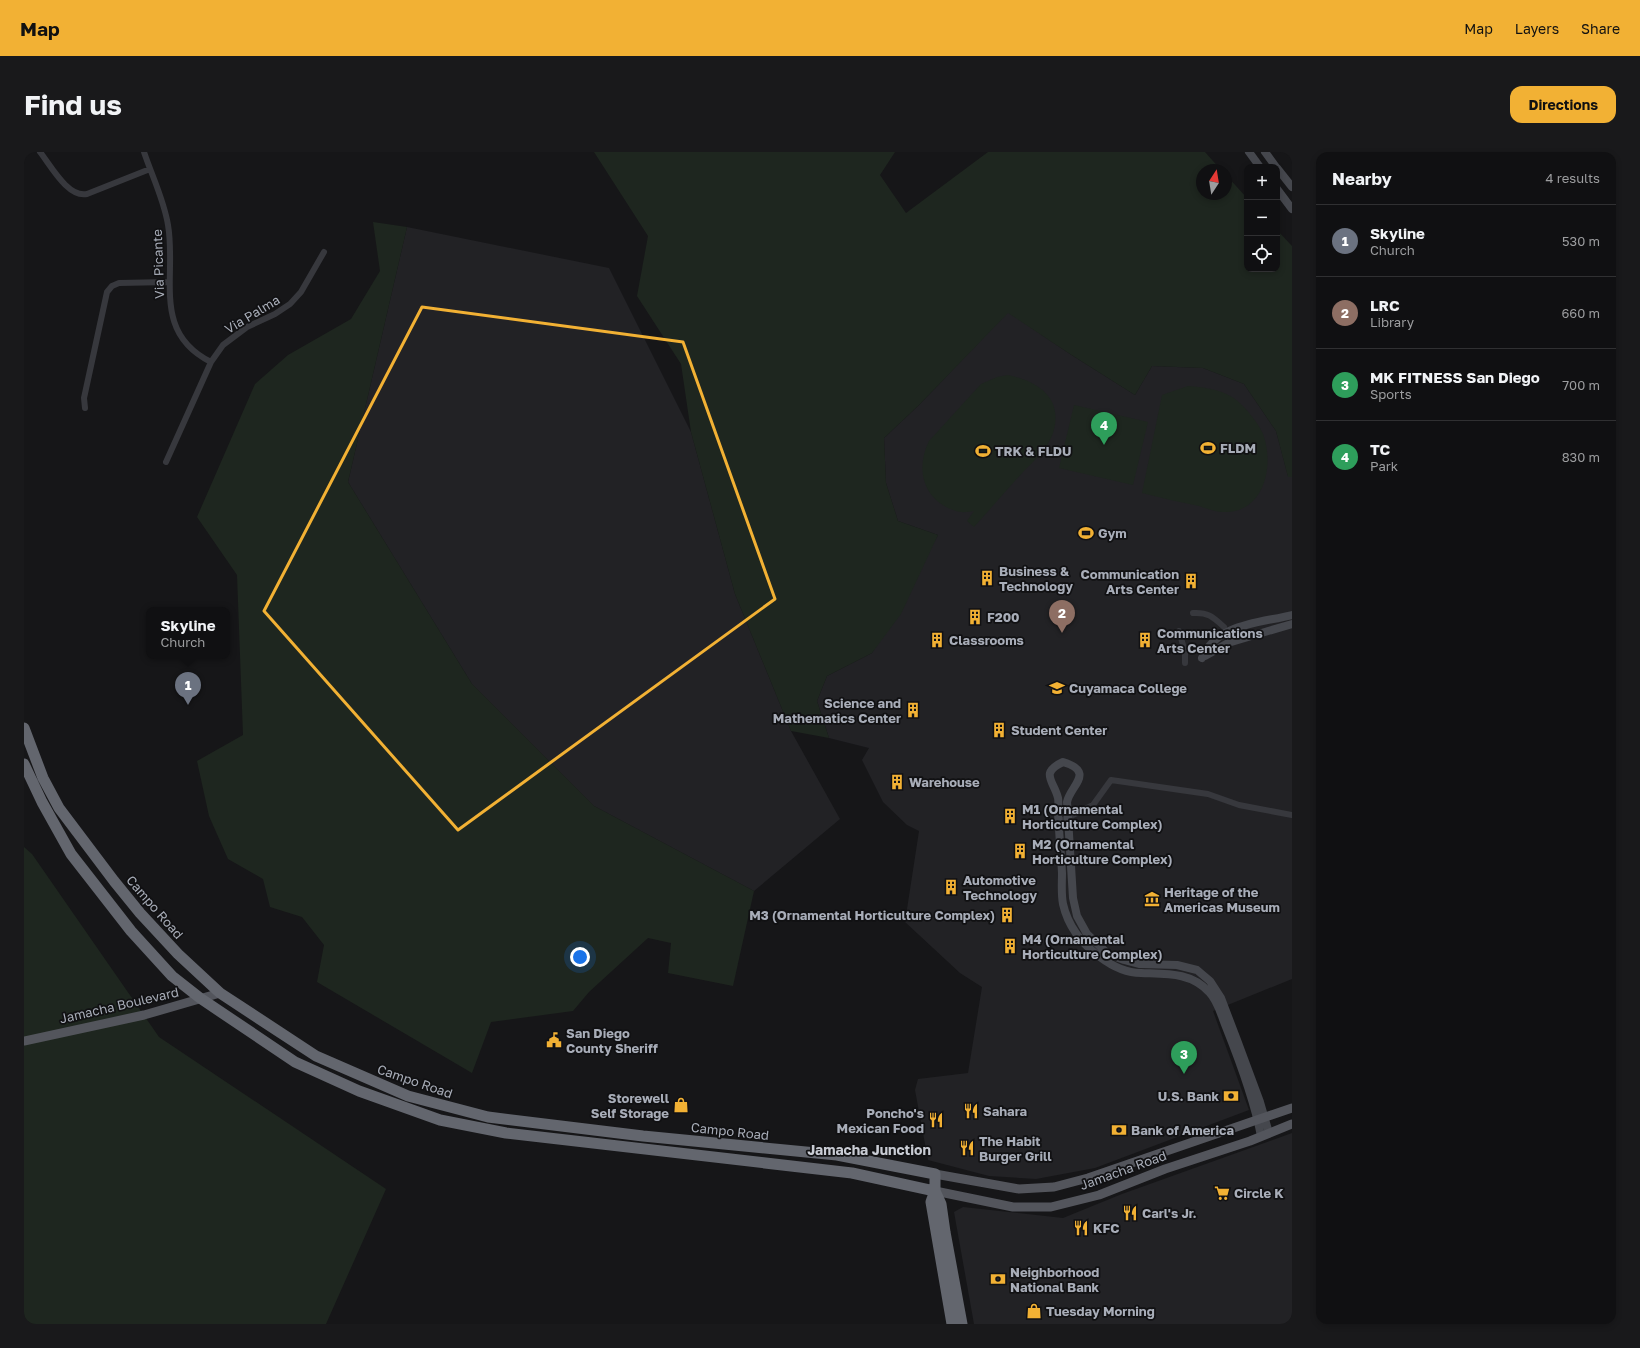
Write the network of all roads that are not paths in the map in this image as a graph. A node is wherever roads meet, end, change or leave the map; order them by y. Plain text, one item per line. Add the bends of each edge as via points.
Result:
1 (40, 152) edge
2 (144, 152) edge
3 (1249, 152) edge
4 (1265, 152) edge
5 (1258, 164) edge
6 (1275, 164) edge
7 (150, 169) junction
8 (1280, 171) edge
9 (1292, 187) edge
10 (1280, 193) edge
11 (1292, 208) edge
12 (324, 252) dead end
13 (168, 282) junction
14 (210, 362) junction
15 (85, 408) dead end
16 (166, 462) dead end
17 (1193, 613) dead end
18 (1292, 616) edge
19 (1292, 624) edge
20 (1224, 627) dead end
21 (1282, 627) junction
22 (1179, 631) dead end
23 (1185, 663) dead end
24 (24, 728) edge
25 (24, 764) edge
26 (1292, 815) edge
27 (1068, 818) junction
28 (1059, 822) junction
29 (220, 993) junction
30 (200, 998) junction
31 (24, 1041) edge
32 (1292, 1108) edge
33 (1261, 1118) junction
34 (1292, 1124) edge
35 (657, 1129) dead end
36 (1265, 1135) junction
37 (711, 1143) junction
38 (935, 1174) junction
39 (935, 1191) junction
40 (952, 1324) edge
41 (962, 1324) edge

1 - 7 street via 69,189 79,194 88,194
2 - 7 street, Via Picante
3 - 5 street
4 - 6 street
7 - 13 street, Via Picante via 168,224
8 - 9 street
10 - 11 street
12 - 14 street, Via Palma via 301,292 290,304 236,334
13 - 14 street, Via Picante via 172,316 179,335 192,350
13 - 15 street via 119,283 107,292 84,398
14 - 16 street, Via Palma
17 - 20 street via 1212,615
18 - 21 street
18 - 21 street via 1248,624 1222,634 1202,658 1228,643
19 - 21 street
22 - 23 street via 1185,652
24 - 29 highway, Campo Road via 43,778 59,808 109,875 178,954
25 - 30 highway via 42,802 82,869 172,976
26 - 27 street via 1239,805 1208,794 1111,780 1093,805
27 - 28 street
27 - 28 street via 1068,794 1080,778 1072,764 1063,762 1055,765 1049,779 1058,798
27 - 33 street via 1073,898 1077,916 1088,934 1108,954 1139,964 1177,965 1197,970 1210,981 1221,998
28 - 33 street via 1063,903 1080,939 1109,964 1125,971 1184,976 1210,992
29 - 30 main road, Jamacha Boulevard
29 - 37 highway, Campo Road via 316,1056 408,1096 488,1117
30 - 31 main road, Jamacha Boulevard via 144,1015
30 - 39 highway via 295,1062 359,1091 440,1120 506,1133 852,1173
32 - 33 main road, Jamacha Road
33 - 36 street
33 - 38 main road, Jamacha Road via 1088,1178 1054,1187 1019,1189
34 - 36 main road, Jamacha Road
35 - 37 highway via 694,1134
36 - 39 main road, Jamacha Road via 1165,1169 1099,1195 1051,1207 1013,1207
37 - 38 highway, Campo Road via 836,1155
38 - 39 highway
39 - 40 highway via 931,1202
39 - 41 highway via 941,1204

